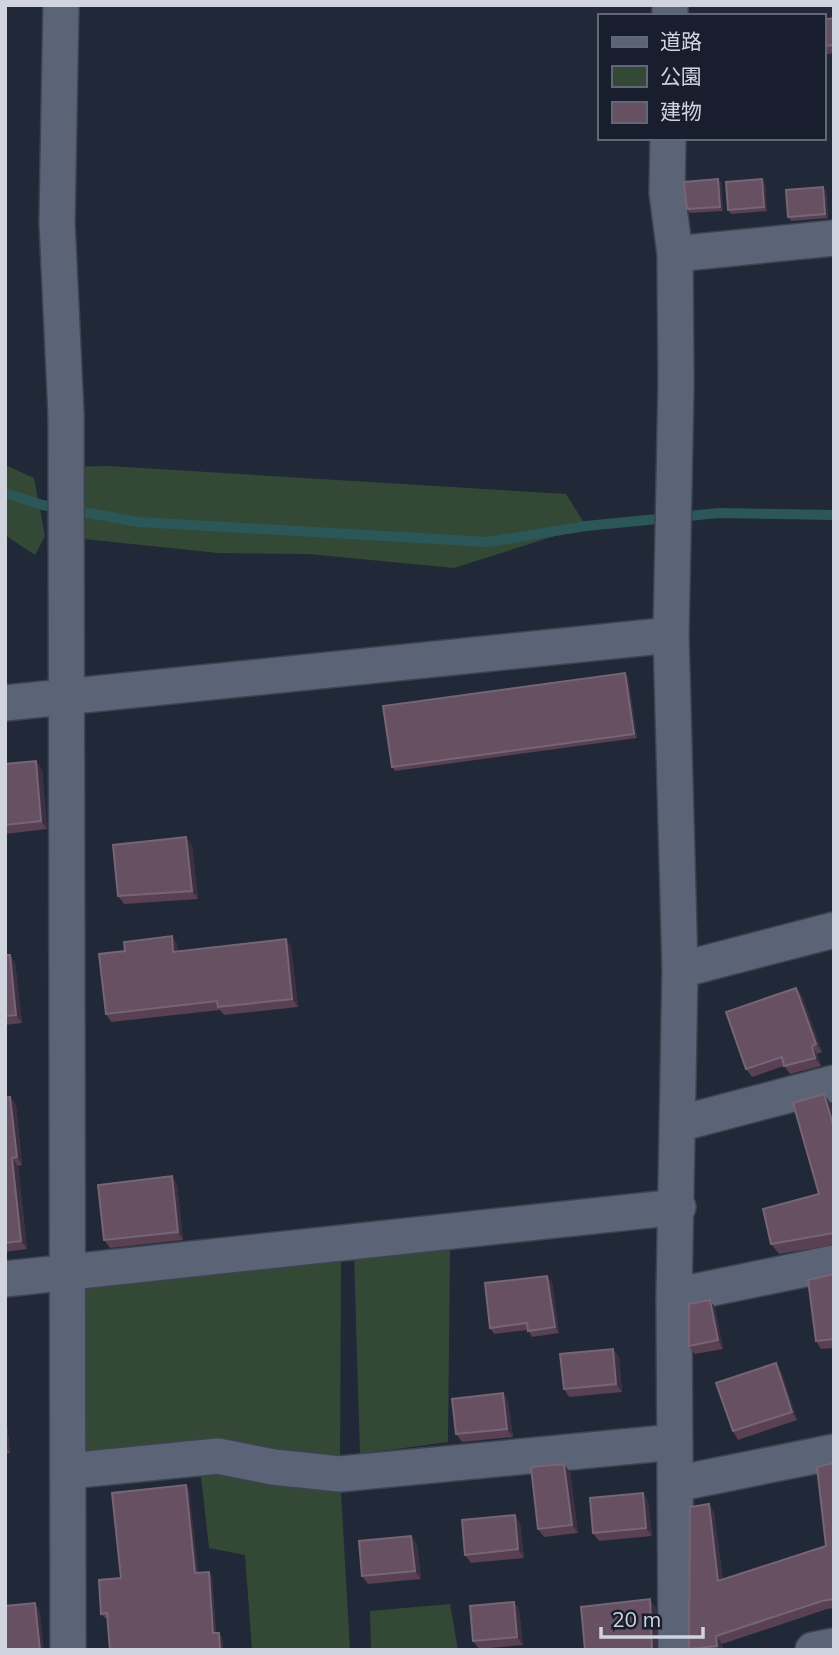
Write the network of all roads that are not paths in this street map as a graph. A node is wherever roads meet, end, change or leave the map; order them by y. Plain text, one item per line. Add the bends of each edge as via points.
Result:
1 (61, 5) edge
2 (668, 140) edge
3 (834, 238) edge
4 (675, 254) junction
5 (671, 635) junction
6 (65, 696) junction
7 (5, 703) edge
8 (834, 930) edge
9 (680, 970) junction
10 (834, 1083) edge
11 (678, 1124) junction
12 (678, 1207) junction
13 (834, 1263) edge
14 (67, 1272) junction
15 (5, 1279) edge
16 (674, 1296) junction
17 (675, 1442) junction
18 (834, 1452) edge
19 (68, 1471) junction
20 (675, 1484) junction
21 (834, 1646) edge
22 (68, 1650) edge
23 (676, 1650) edge
24 (813, 1650) edge

1 - 6 street via 57,222 66,414
2 - 4 street via 667,193
3 - 4 street
4 - 5 street
5 - 6 street
5 - 9 street
6 - 7 street
6 - 14 street
8 - 9 street
9 - 11 street
10 - 11 street
11 - 12 street
12 - 14 street
12 - 16 street
13 - 16 street
14 - 15 street
14 - 19 street
16 - 17 street
17 - 19 street via 340,1474 218,1457
17 - 20 street
18 - 20 street
19 - 22 street
20 - 23 street
21 - 24 street

